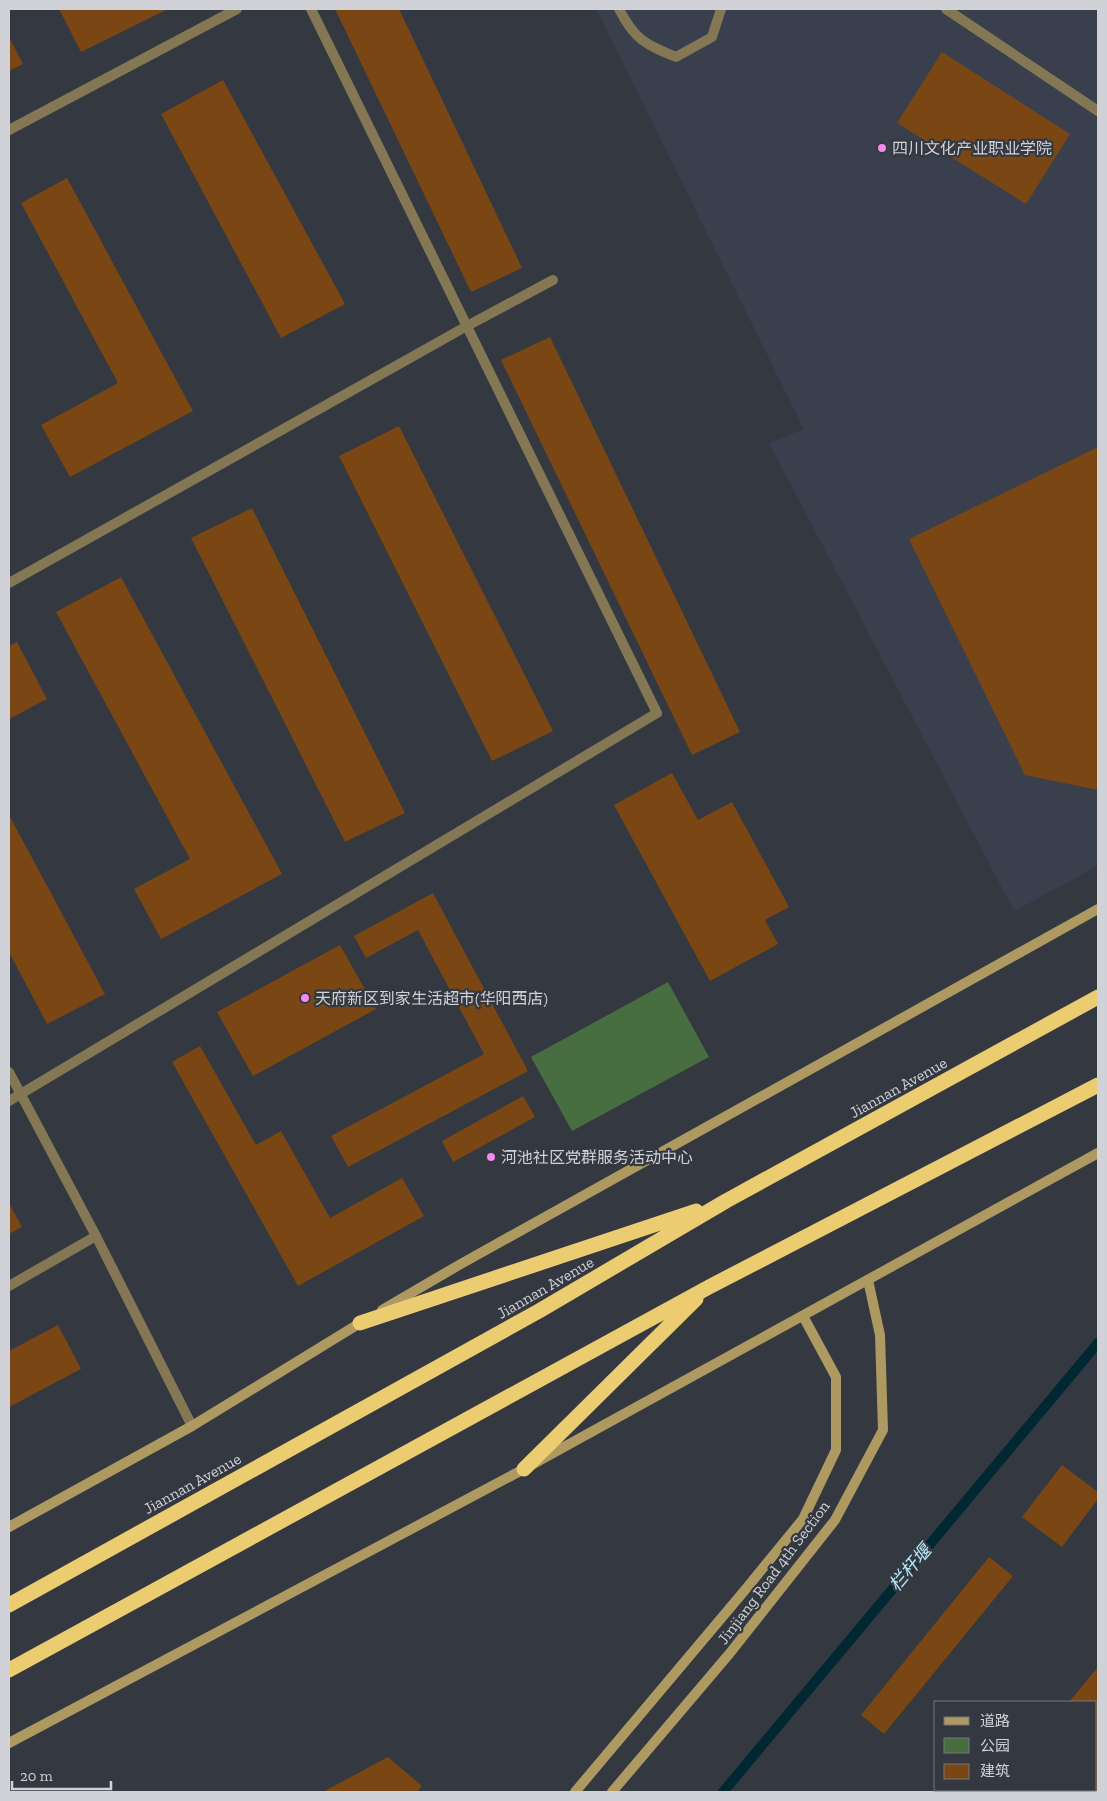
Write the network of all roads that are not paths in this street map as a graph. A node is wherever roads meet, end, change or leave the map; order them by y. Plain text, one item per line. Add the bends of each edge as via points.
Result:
1 (237, 9) edge
2 (311, 9) edge
3 (619, 9) edge
4 (721, 9) edge
5 (946, 9) edge
6 (1098, 111) edge
7 (9, 130) edge
8 (552, 280) dead end
9 (467, 326) junction
10 (9, 583) edge
11 (1098, 909) edge
12 (1098, 997) edge
13 (9, 1072) edge
14 (1098, 1085) edge
15 (20, 1094) junction
16 (9, 1101) edge
17 (1098, 1153) edge
18 (726, 1201) junction
19 (96, 1236) junction
20 (868, 1280) junction
21 (9, 1286) edge
22 (709, 1287) junction
23 (803, 1316) junction
24 (360, 1323) junction
25 (192, 1426) junction
26 (524, 1468) junction
27 (9, 1527) edge
28 (9, 1605) edge
29 (9, 1670) edge
30 (9, 1743) edge
31 (575, 1792) edge
32 (612, 1792) edge

1 - 7 street
2 - 9 street
3 - 4 street via 628,27 648,46 676,57 712,37
5 - 6 street
8 - 9 street
9 - 10 street
9 - 15 street via 657,713
11 - 24 main road
12 - 18 highway, Jiannan Avenue
13 - 15 street
14 - 22 highway
15 - 16 street
15 - 19 street
17 - 20 main road
18 - 24 highway
18 - 28 highway, Jiannan Avenue via 530,1316
19 - 21 street
19 - 25 street
20 - 23 main road
20 - 32 main road, Jinjiang Road 4th Section via 880,1335 882,1430 835,1520 730,1653
22 - 26 highway
22 - 29 highway
23 - 26 main road
23 - 31 main road, Jinjiang Road 4th Section via 836,1377 836,1450 803,1519
24 - 25 main road
25 - 27 main road
26 - 30 main road

